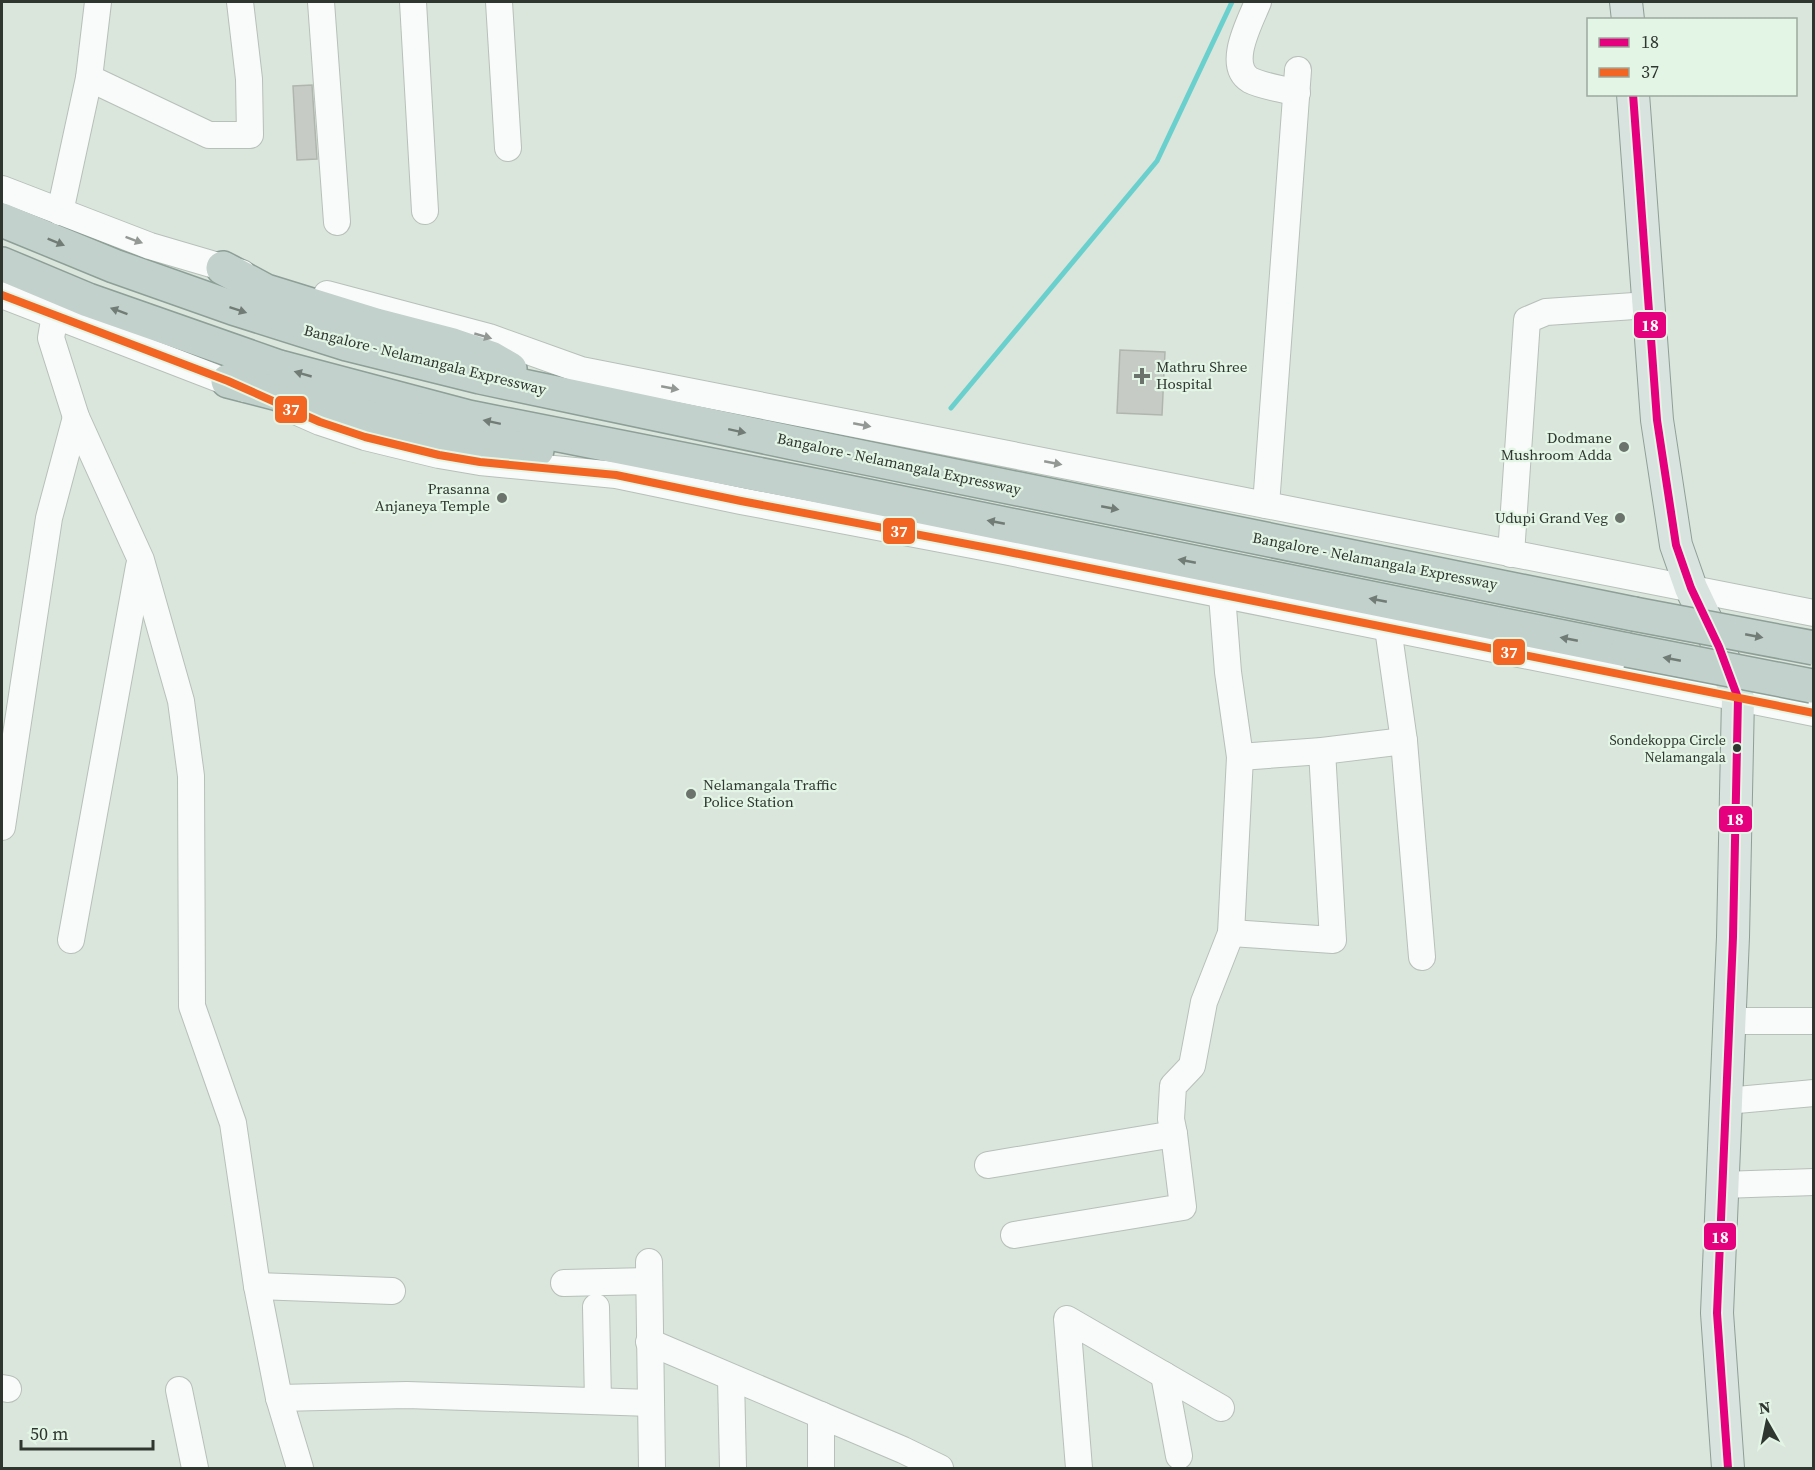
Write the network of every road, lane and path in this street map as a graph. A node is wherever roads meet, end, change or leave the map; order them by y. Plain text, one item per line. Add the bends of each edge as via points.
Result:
1 (98, 2) edge
2 (240, 2) edge
3 (321, 2) edge
4 (413, 2) edge
5 (499, 2) edge
6 (1258, 2) edge
7 (1626, 2) edge
8 (1628, 18) edge
9 (89, 78) junction
10 (1633, 96) edge
11 (508, 148) dead end
12 (2, 189) edge
13 (425, 211) dead end
14 (60, 212) junction
15 (2, 220) edge
16 (337, 222) dead end
17 (2, 264) edge
18 (223, 268) junction
19 (2, 295) edge
20 (1649, 305) junction
21 (55, 315) junction
22 (228, 381) junction
23 (557, 393) junction
24 (76, 417) junction
25 (632, 451) junction
26 (1266, 505) junction
27 (1511, 554) junction
28 (141, 560) junction
29 (1691, 588) junction
30 (1222, 595) junction
31 (1814, 613) edge
32 (1388, 628) junction
33 (1814, 648) edge
34 (1813, 695) edge
35 (1738, 698) junction
36 (1404, 741) junction
37 (1322, 751) junction
38 (1240, 756) junction
39 (2, 827) edge
40 (1231, 933) junction
41 (71, 940) dead end
42 (1422, 957) dead end
43 (1729, 1021) junction
44 (1814, 1021) edge
45 (1814, 1093) edge
46 (1726, 1101) junction
47 (1174, 1134) junction
48 (988, 1165) dead end
49 (1814, 1182) edge
50 (1722, 1185) junction
51 (1014, 1235) dead end
52 (564, 1283) dead end
53 (257, 1286) junction
54 (392, 1291) dead end
55 (596, 1307) dead end
56 (649, 1342) junction
57 (1164, 1375) junction
58 (731, 1378) junction
59 (179, 1390) dead end
60 (279, 1398) junction
61 (598, 1401) junction
62 (651, 1402) junction
63 (1221, 1408) dead end
64 (821, 1415) junction
65 (1179, 1456) dead end
66 (903, 1459) edge
67 (195, 1468) edge
68 (300, 1468) edge
69 (652, 1468) edge
70 (733, 1468) edge
71 (821, 1468) edge
72 (940, 1468) edge
73 (1079, 1468) edge
74 (1728, 1468) edge

1 - 9 street
2 - 9 street via 249,79 250,135 209,135
3 - 16 street
4 - 13 street
5 - 11 street
6 - 26 street via 1238,57 1240,71 1251,80 1297,82
7 - 8 main road
9 - 14 street
10 - 20 main road
12 - 14 street
14 -> 18 street
15 -> 23 highway, Bangalore - Nelamangala Expressway via 114,266 347,344
25 -> 17 highway via 468,417 279,367 88,300
18 - 23 highway via 266,291 491,358
18 -> 26 street via 489,337 581,370
19 - 21 street
20 - 27 street via 1546,312 1527,320
20 - 29 main road via 1657,420 1676,545
21 - 22 street
21 - 24 street via 51,338
22 - 25 highway via 481,444 532,450
22 - 30 street via 320,422 439,455 616,475
23 -> 33 highway, Bangalore - Nelamangala Expressway, bridge
24 - 28 street
24 - 39 street via 49,518
34 -> 25 highway, bridge via 1627,650
26 - 27 street
27 - 29 street
28 - 41 street
28 - 53 street via 181,701 191,776 192,1006 233,1123
29 - 31 street
29 - 35 main road
30 - 32 street
30 - 38 street
32 - 35 street
32 - 36 street
34 - 35 street
35 - 43 main road
36 - 37 street
36 - 42 street
37 - 38 street
37 - 40 street via 1333,940
38 - 40 street
40 - 47 street via 1204,1002 1192,1066 1173,1086
43 - 44 street
43 - 46 main road
45 - 46 street
46 - 50 main road
47 - 48 street
47 - 51 street via 1183,1207
49 - 50 street
50 - 74 main road via 1717,1313
52 - 56 street via 649,1271
53 - 54 street
53 - 60 street
55 - 61 street
56 - 58 street
56 - 62 street
57 - 63 street
57 - 65 street
57 - 73 street via 1067,1319
58 - 64 street
58 - 70 street
59 - 67 street
60 - 61 street via 407,1395
60 - 68 street
61 - 62 street
62 - 69 street
64 - 66 street
64 - 71 street
66 - 72 street

